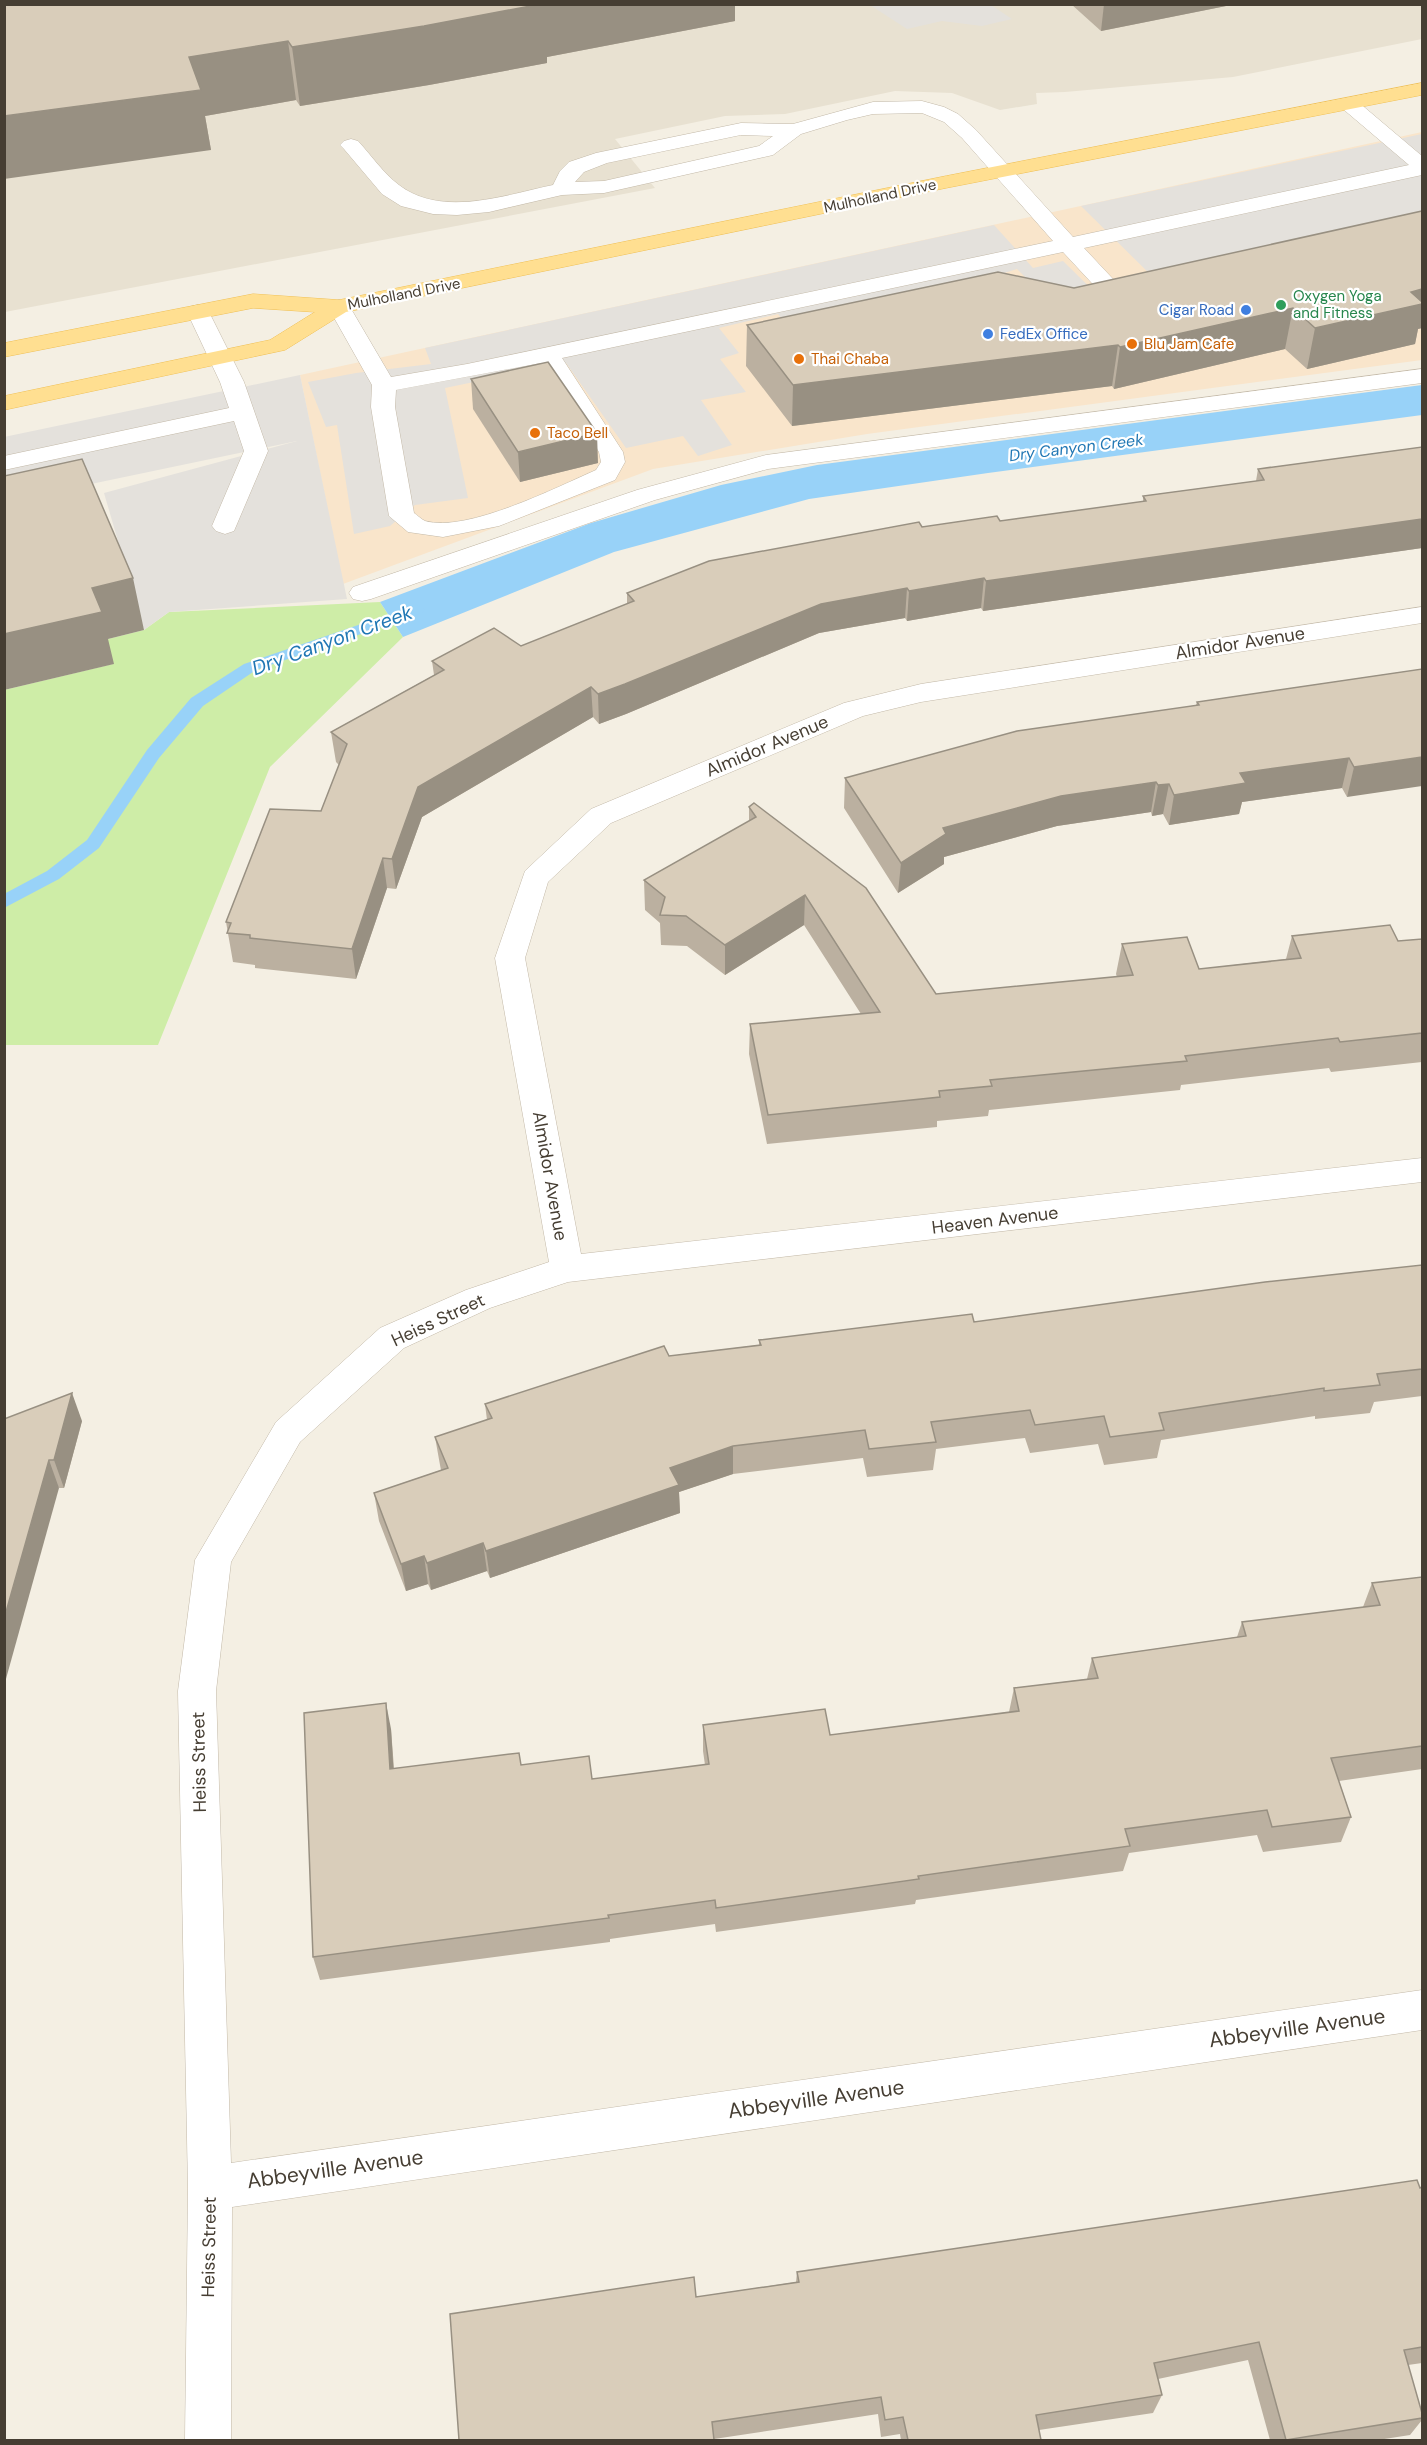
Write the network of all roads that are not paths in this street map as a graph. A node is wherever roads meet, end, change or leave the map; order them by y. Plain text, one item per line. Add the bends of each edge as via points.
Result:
1 (1422, 89) edge
2 (1350, 105) junction
3 (794, 130) junction
4 (351, 145) dead end
5 (1422, 167) edge
6 (1003, 171) junction
7 (562, 189) junction
8 (1067, 243) junction
9 (1158, 295) edge
10 (339, 307) junction
11 (198, 312) junction
12 (4, 350) edge
13 (548, 355) junction
14 (219, 358) junction
15 (1422, 376) edge
16 (384, 385) junction
17 (4, 403) edge
18 (243, 412) junction
19 (4, 464) edge
20 (225, 526) dead end
21 (362, 593) dead end
22 (1422, 615) edge
23 (1422, 1170) edge
24 (567, 1269) junction
25 (1422, 2010) edge
26 (210, 2188) junction
27 (208, 2440) edge

1 - 2 main road, Mulholland Drive
2 - 5 street
2 - 6 main road, Mulholland Drive
3 - 6 street via 873,108 922,107 951,118
3 - 7 street via 766,152 604,187
3 - 7 street via 741,129 603,157 569,171
4 - 7 street via 390,189 409,201 433,207 489,205
5 - 8 street
6 - 8 street
6 - 10 main road, Mulholland Drive
8 - 9 street via 1123,303
8 - 13 street
10 - 11 main road, Mulholland Drive via 254,302
10 - 14 main road, Mulholland Drive via 277,345
10 - 16 street
11 - 12 main road, Mulholland Drive
11 - 14 street
13 - 16 street
13 - 16 street via 611,452 613,462 606,475 484,524 448,531 419,528 402,516 383,406
14 - 17 main road, Mulholland Drive
14 - 18 street
15 - 21 street via 766,462 646,495
18 - 19 street
18 - 20 street via 256,451
22 - 24 street, Almidor Avenue via 921,693 854,709 601,816 535,878 510,958
23 - 24 street, Heaven Avenue
24 - 26 street, Heiss Street via 478,1299 392,1338 288,1432 213,1560 197,1691
25 - 26 street, Abbeyville Avenue
26 - 27 street, Heiss Street

